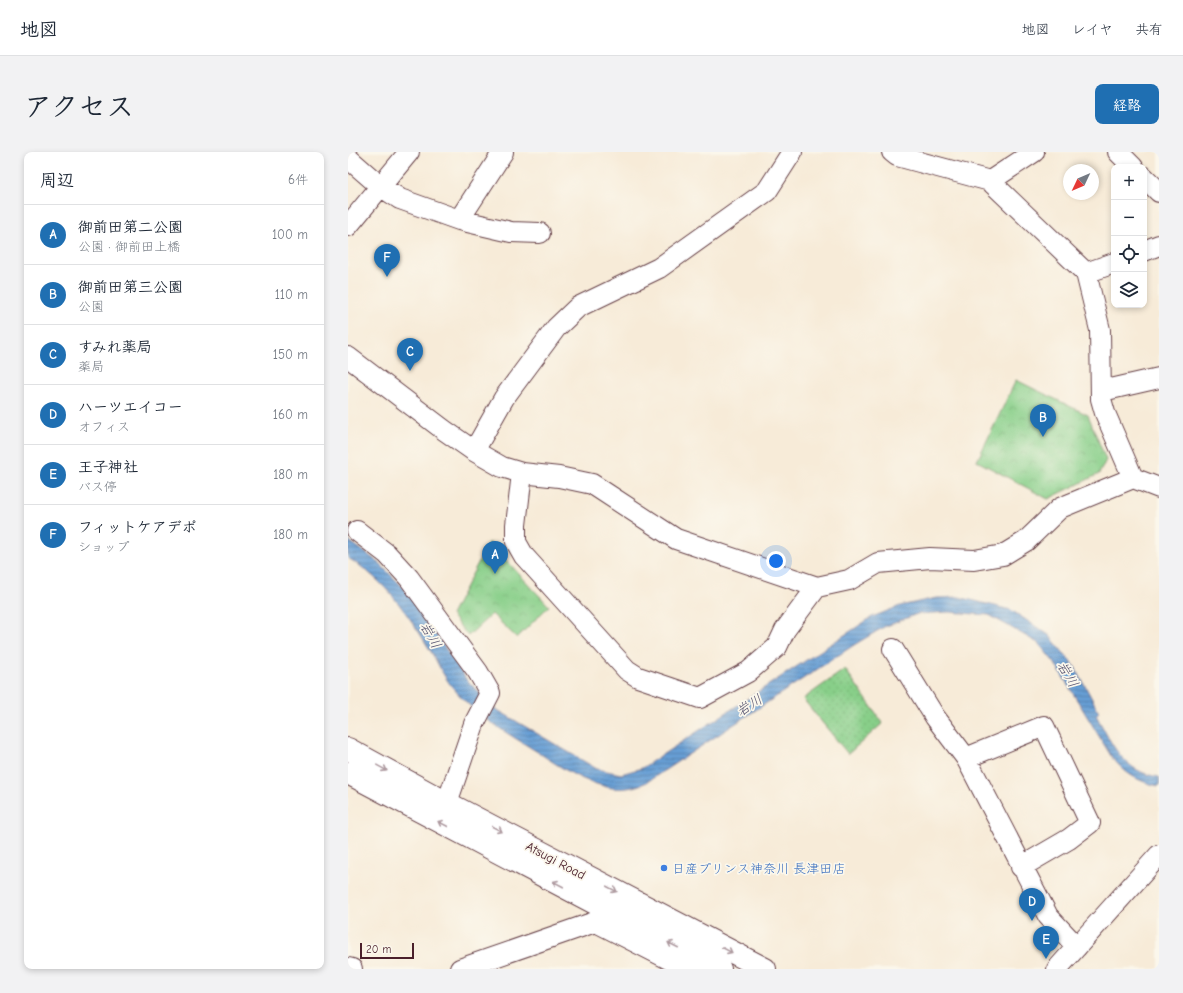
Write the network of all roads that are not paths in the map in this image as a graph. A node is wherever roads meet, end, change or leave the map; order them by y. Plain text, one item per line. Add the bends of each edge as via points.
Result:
1 (409, 152) edge
2 (503, 152) edge
3 (792, 152) edge
4 (892, 152) edge
5 (1034, 152) edge
6 (1118, 152) edge
7 (348, 158) edge
8 (1130, 164) edge
9 (990, 181) junction
10 (380, 186) junction
11 (459, 220) junction
12 (348, 226) edge
13 (540, 233) dead end
14 (1159, 245) edge
15 (1147, 250) edge
16 (1111, 264) edge
17 (1086, 273) junction
18 (348, 357) edge
19 (1159, 378) edge
20 (1102, 391) junction
21 (474, 451) junction
22 (522, 473) junction
23 (1133, 478) junction
24 (1159, 488) edge
25 (357, 531) dead end
26 (817, 587) junction
27 (893, 649) dead end
28 (348, 749) edge
29 (966, 758) junction
30 (348, 774) edge
31 (447, 803) junction
32 (1159, 855) edge
33 (1022, 867) junction
34 (606, 918) junction
35 (1077, 947) junction
36 (348, 968) edge
37 (352, 969) edge
38 (460, 969) edge
39 (688, 969) edge
40 (720, 969) edge
41 (765, 969) edge
42 (1057, 969) edge

1 - 10 street
2 - 11 street
3 - 21 street via 767,191 659,268 578,307 556,328 504,398
4 - 9 street via 897,156
5 - 9 street
6 - 8 street
7 - 10 street
9 - 17 street
10 - 11 street via 400,199
10 - 12 street
11 - 13 street via 511,232
14 - 15 street
16 - 17 street
17 - 20 street via 1100,330
18 - 21 street
19 - 20 street
20 - 23 street via 1105,413
21 - 22 street via 502,467
22 - 26 street via 592,484 676,539
22 - 26 street via 516,542 524,556 627,670 638,678 700,698 748,672 777,647
23 - 24 street
23 - 26 street via 1060,508 1026,541 1003,555 974,560 930,558 878,563 849,580
25 - 31 street via 387,554 409,578 478,672 490,693 475,721
27 - 29 street via 935,717
28 -> 31 highway, Atsugi Road
29 - 33 street
29 - 33 street via 1044,726 1090,823 1069,839
34 -> 30 highway, Atsugi Road
31 -> 41 highway, Atsugi Road
32 - 35 street
33 - 35 street via 1048,916
34 - 38 street
34 - 39 street
40 -> 34 highway, Atsugi Road
35 - 42 street
36 - 37 street

